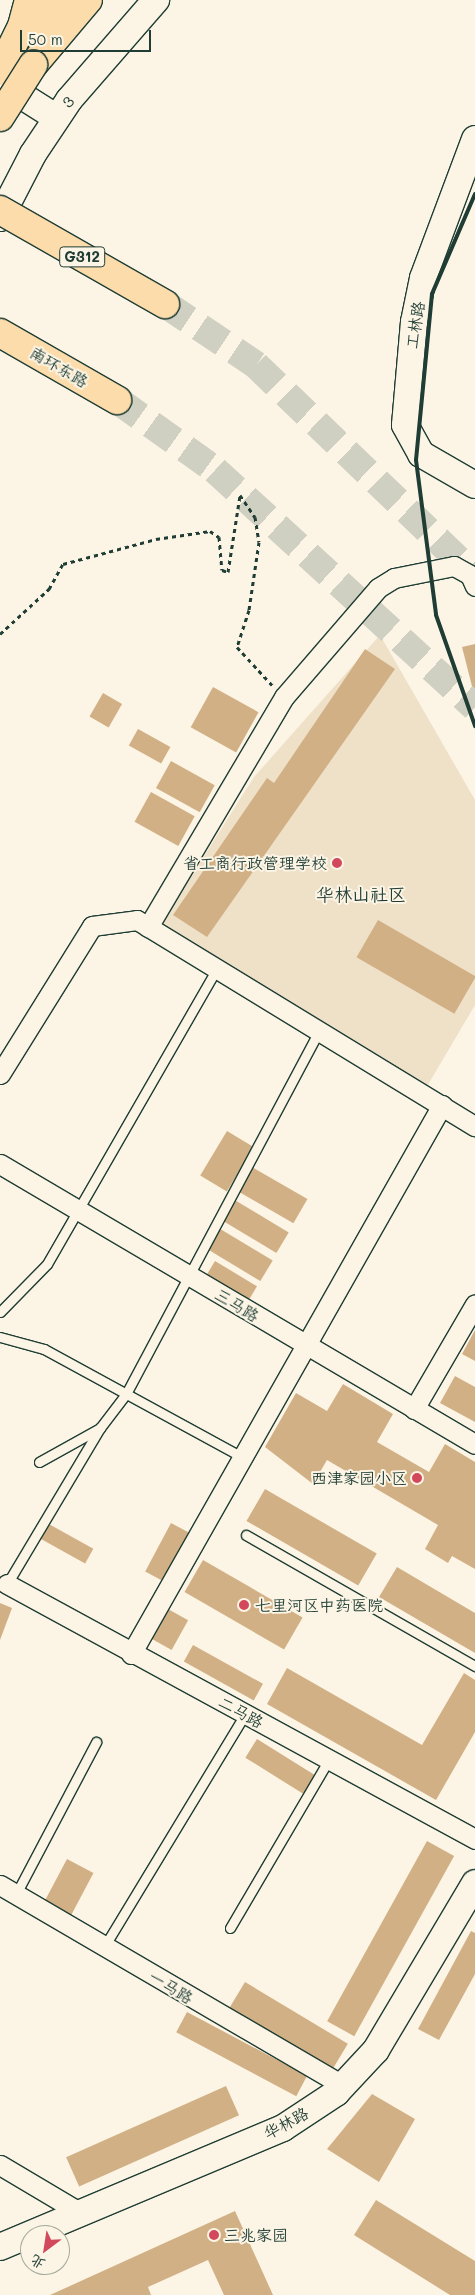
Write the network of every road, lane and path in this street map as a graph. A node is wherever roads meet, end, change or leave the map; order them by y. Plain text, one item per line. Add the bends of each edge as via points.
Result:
1 (29, 0) edge
2 (57, 0) edge
3 (88, 0) edge
4 (156, 0) edge
5 (33, 65) junction
6 (0, 71) edge
7 (0, 82) edge
8 (0, 117) edge
9 (57, 118) junction
10 (475, 139) edge
11 (0, 210) edge
12 (0, 218) edge
13 (165, 304) tunnel mouth
14 (0, 333) edge
15 (117, 400) tunnel mouth
16 (475, 469) edge
17 (475, 476) edge
18 (475, 485) edge
19 (475, 586) edge
20 (0, 634) edge
21 (284, 696) junction
22 (148, 927) junction
23 (216, 970) junction
24 (318, 1033) junction
25 (0, 1074) edge
26 (442, 1106) junction
27 (475, 1126) edge
28 (0, 1164) edge
29 (76, 1209) junction
30 (189, 1276) junction
31 (475, 1304) edge
32 (0, 1312) edge
33 (0, 1337) edge
34 (308, 1347) junction
35 (126, 1394) junction
36 (414, 1409) junction
37 (100, 1428) junction
38 (475, 1444) edge
39 (244, 1458) junction
40 (39, 1462) dead end
41 (246, 1535) dead end
42 (8, 1588) edge
43 (131, 1654) junction
44 (475, 1666) edge
45 (245, 1714) junction
46 (96, 1742) dead end
47 (329, 1759) junction
48 (475, 1839) edge
49 (475, 1883) edge
50 (8, 1890) edge
51 (230, 1928) dead end
52 (104, 1947) junction
53 (344, 2086) junction
54 (0, 2165) edge
55 (81, 2213) junction
56 (0, 2247) edge

1 - 6 highway via 22,26
2 - 5 highway
3 - 5 highway
4 - 9 street, 3
5 - 8 highway, bridge
7 - 9 street
9 - 12 street, 3 via 32,154
10 - 18 street, 工林路 via 423,278 414,322 405,425 421,454
11 - 13 highway, G312, bridge
14 - 15 highway, 南环东路
16 - 17 lane via 471,474
19 - 21 street via 470,575 454,566 394,578 378,588
20 - 21 path via 49,588 63,564 210,531 219,537 222,570 228,572 240,495 255,517 259,542 250,610 237,647
21 - 22 street
22 - 23 street
22 - 25 street via 137,920 92,926
23 - 24 street
23 - 29 lane
24 - 26 street
24 - 30 lane
26 - 27 street
26 - 34 street
28 - 29 street, 三马路
29 - 30 street, 三马路
29 - 32 lane via 47,1264
30 - 34 street, 三马路
30 - 35 lane
31 - 36 street
33 - 35 lane via 44,1349
34 - 36 street, 三马路
34 - 39 street
35 - 37 lane
35 - 39 lane
36 - 38 street, 三马路
37 - 40 lane
37 - 42 lane
39 - 43 street
41 - 44 lane
42 - 43 street, 二马路
43 - 45 street, 二马路
45 - 47 street, 二马路
45 - 52 lane
46 - 50 lane
47 - 48 street, 二马路
47 - 51 lane
49 - 53 street, 华林路 via 410,1998 376,2050
50 - 52 street, 一马路
52 - 53 street, 一马路
53 - 55 street, 华林路 via 282,2128
54 - 55 street
55 - 56 street, 华林路

